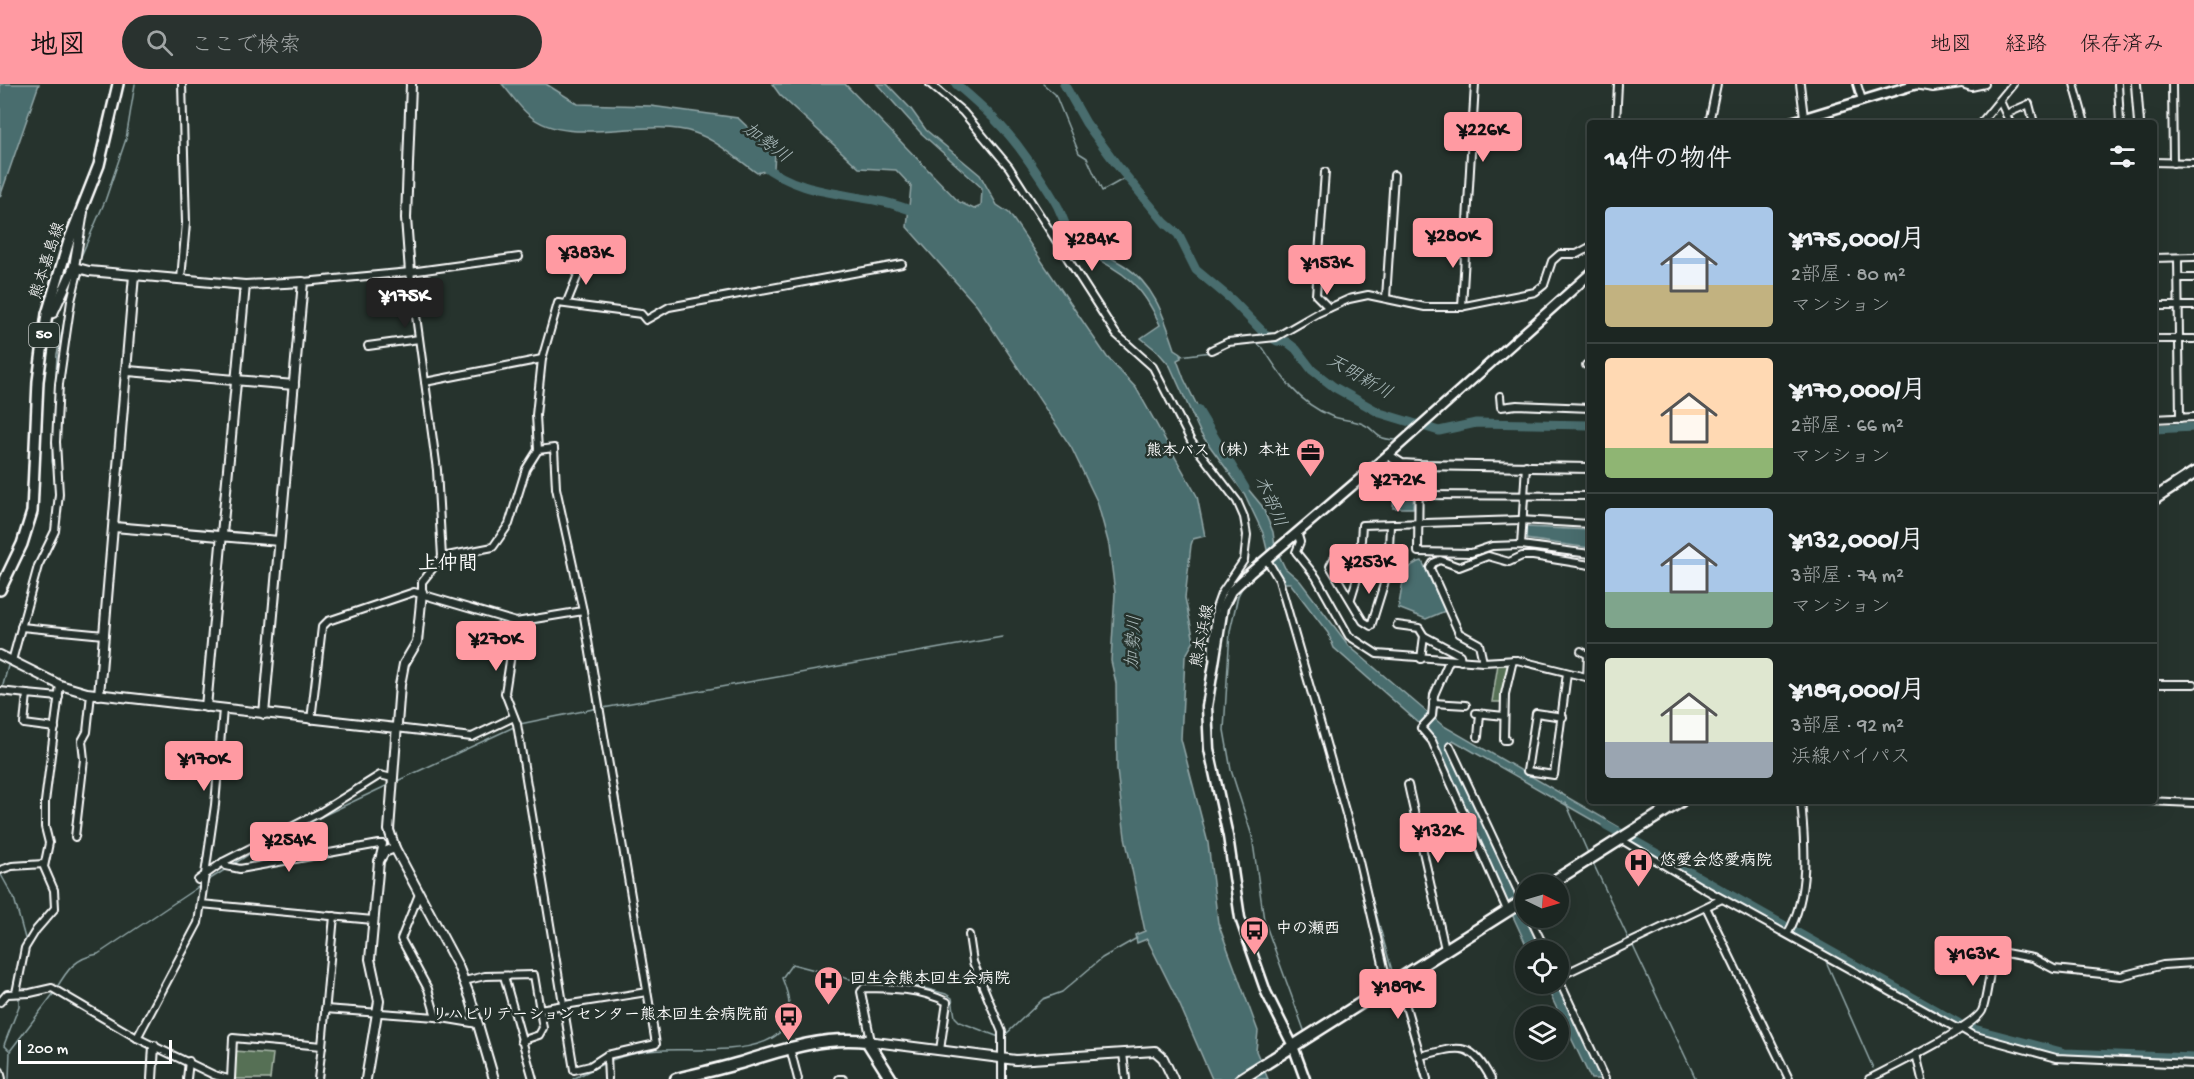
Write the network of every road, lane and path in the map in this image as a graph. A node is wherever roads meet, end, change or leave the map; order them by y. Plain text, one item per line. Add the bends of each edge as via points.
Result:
1 (118, 84) edge
2 (182, 84) edge
3 (411, 84) edge
4 (930, 84) edge
5 (1475, 84) edge
6 (1618, 84) edge
7 (1717, 84) edge
8 (1800, 84) edge
9 (1857, 84) edge
10 (1916, 84) edge
11 (1961, 84) edge
12 (1985, 84) edge
13 (2013, 84) edge
14 (2074, 84) edge
15 (2118, 84) edge
16 (2136, 84) edge
17 (2172, 84) edge
18 (1862, 100) junction
19 (2000, 100) junction
20 (2006, 114) junction
21 (1616, 120) edge
22 (1710, 120) edge
23 (1796, 120) edge
24 (1799, 120) edge
25 (1983, 120) edge
26 (2009, 120) edge
27 (2033, 120) edge
28 (2084, 120) edge
29 (2120, 120) edge
30 (2139, 120) edge
31 (2157, 162) edge
32 (2173, 163) junction
33 (2194, 163) edge
34 (1325, 172) dead end
35 (1394, 175) dead end
36 (84, 205) junction
37 (1587, 249) edge
38 (519, 257) dead end
39 (2194, 257) edge
40 (2157, 258) edge
41 (2178, 259) junction
42 (584, 260) dead end
43 (902, 264) dead end
44 (77, 268) junction
45 (410, 273) junction
46 (135, 275) junction
47 (1587, 277) edge
48 (2179, 278) junction
49 (2194, 278) edge
50 (181, 279) junction
51 (303, 282) junction
52 (245, 285) junction
53 (1386, 298) junction
54 (567, 302) junction
55 (2157, 306) edge
56 (2180, 306) junction
57 (2194, 306) edge
58 (1462, 307) junction
59 (1329, 308) junction
60 (47, 314) junction
61 (419, 339) junction
62 (2157, 339) edge
63 (2180, 339) junction
64 (2194, 339) edge
65 (368, 346) dead end
66 (1211, 350) dead end
67 (542, 358) junction
68 (128, 371) junction
69 (235, 380) junction
70 (425, 382) junction
71 (294, 385) junction
72 (1500, 396) dead end
73 (1587, 408) edge
74 (2194, 417) edge
75 (2180, 418) junction
76 (2157, 419) edge
77 (538, 450) junction
78 (1388, 455) junction
79 (1419, 465) junction
80 (1526, 465) junction
81 (1587, 468) edge
82 (2194, 473) edge
83 (1524, 494) junction
84 (1419, 495) junction
85 (1587, 496) edge
86 (2157, 497) edge
87 (1522, 520) junction
88 (1587, 524) edge
89 (1390, 525) junction
90 (1419, 525) junction
91 (114, 527) junction
92 (1297, 532) junction
93 (222, 536) junction
94 (279, 542) junction
95 (1521, 544) junction
96 (1361, 548) junction
97 (1587, 554) edge
98 (442, 556) junction
99 (1267, 560) junction
100 (1587, 565) edge
101 (0, 590) edge
102 (422, 592) junction
103 (1351, 598) junction
104 (583, 611) junction
105 (516, 622) junction
106 (1397, 625) dead end
107 (21, 627) junction
108 (104, 635) junction
109 (1424, 636) junction
110 (1581, 651) dead end
111 (1587, 654) edge
112 (0, 655) edge
113 (1421, 659) junction
114 (1513, 660) junction
115 (12, 661) junction
116 (1449, 661) junction
117 (1461, 661) junction
118 (1483, 662) junction
119 (1212, 669) junction
120 (1567, 673) junction
121 (1587, 677) edge
122 (2157, 684) edge
123 (2194, 684) edge
124 (60, 685) junction
125 (2, 691) edge
126 (27, 694) junction
127 (95, 694) junction
128 (59, 697) junction
129 (1433, 703) junction
130 (1466, 705) dead end
131 (206, 707) junction
132 (223, 709) junction
133 (264, 714) junction
134 (1504, 716) junction
135 (514, 717) junction
136 (1563, 717) junction
137 (311, 720) junction
138 (55, 728) junction
139 (396, 728) junction
140 (1478, 737) dead end
141 (1450, 746) dead end
142 (1502, 748) dead end
143 (392, 778) junction
144 (1408, 785) dead end
145 (2157, 801) edge
146 (2194, 803) edge
147 (1676, 804) edge
148 (1801, 804) edge
149 (1625, 836) junction
150 (75, 837) dead end
151 (395, 848) junction
152 (380, 856) junction
153 (223, 862) junction
154 (44, 864) junction
155 (0, 870) edge
156 (1565, 874) edge
157 (201, 878) junction
158 (1515, 883) edge
159 (419, 894) junction
160 (1722, 899) junction
161 (201, 904) junction
162 (1515, 906) edge
163 (1706, 908) junction
164 (1508, 909) junction
165 (334, 916) junction
166 (373, 920) junction
167 (1788, 933) junction
168 (969, 935) dead end
169 (1445, 949) junction
170 (2194, 963) edge
171 (1569, 972) edge
172 (504, 976) junction
173 (1398, 979) junction
174 (464, 981) junction
175 (1388, 985) junction
176 (647, 992) junction
177 (16, 993) junction
178 (1566, 994) edge
179 (0, 1002) edge
180 (562, 1005) junction
181 (325, 1009) junction
182 (539, 1009) junction
183 (377, 1013) junction
184 (436, 1017) junction
185 (478, 1023) junction
186 (1959, 1029) junction
187 (137, 1038) junction
188 (521, 1041) junction
189 (869, 1041) junction
190 (154, 1046) junction
191 (322, 1046) junction
192 (790, 1047) junction
193 (1290, 1048) junction
194 (940, 1050) junction
195 (1123, 1053) junction
196 (1916, 1054) junction
197 (607, 1055) junction
198 (1420, 1056) junction
199 (1001, 1059) junction
200 (189, 1061) junction
201 (2194, 1064) edge
202 (0, 1071) edge
203 (2, 1079) edge
204 (152, 1079) edge
205 (187, 1079) edge
206 (230, 1079) edge
207 (318, 1079) edge
208 (366, 1079) edge
209 (494, 1079) edge
210 (532, 1079) edge
211 (608, 1079) edge
212 (676, 1079) edge
213 (798, 1079) edge
214 (891, 1079) edge
215 (1002, 1079) edge
216 (1126, 1079) edge
217 (1173, 1079) edge
218 (1240, 1079) edge
219 (1305, 1079) edge
220 (1427, 1079) edge
221 (1491, 1079) edge
222 (1605, 1079) edge
223 (1789, 1079) edge
224 (1869, 1079) edge
225 (1922, 1079) edge

1 - 36 main road, 熊本嘉島線 / 50 via 106,144
2 - 50 street via 186,223
3 - 45 street via 406,218
4 - 119 street via 963,112 1009,167 1116,334 1153,367 1191,441 1237,501 1247,535 1244,560 1216,608
5 - 58 street
6 - 21 street
7 - 22 street
8 - 23 street
9 - 18 street
10 - 11 street via 1933,88
10 - 18 main road
11 - 12 street
13 - 19 street
14 - 28 street
15 - 29 street
16 - 30 street
17 - 32 street
18 - 24 main road
19 - 20 street
19 - 25 street
20 - 26 street
20 - 27 street via 2029,104
31 - 32 street
32 - 33 street
34 - 59 street via 1316,295
35 - 53 street
36 - 44 street
36 - 60 main road, 熊本嘉島線 / 50
37 - 58 street via 1552,261 1544,285 1535,292
38 - 45 street
39 - 41 street
40 - 41 street
41 - 48 street
42 - 54 street
43 - 54 street via 669,307 646,320 640,314
44 - 46 street
44 - 60 street via 53,313
44 - 107 street via 60,373 55,531 38,566
45 - 51 street
45 - 61 street
46 - 50 street
46 - 68 street
47 - 78 main road, 熊本浜線
48 - 49 street
48 - 56 street
50 - 52 street
51 - 52 street
51 - 71 street
52 - 69 street
53 - 58 street via 1425,307
53 - 59 street via 1368,295
54 - 67 street via 558,303
55 - 56 street
56 - 57 street
56 - 63 street
59 - 66 street via 1276,337 1244,339
60 - 101 main road, 熊本嘉島線 / 50 via 38,381 32,512
61 - 65 street
61 - 70 street
62 - 63 street
63 - 64 street
63 - 75 street
67 - 70 street
67 - 77 street via 536,415
68 - 69 street
68 - 91 street
69 - 71 street
69 - 93 street
70 - 98 street via 437,470
71 - 94 street
72 - 73 street via 1502,406
74 - 75 street
75 - 76 street
77 - 98 street via 526,470 509,524 493,547
77 - 104 street via 554,448 556,488
78 - 79 street via 1402,464
78 - 92 main road, 熊本浜線
79 - 80 street
79 - 84 street
80 - 81 street
80 - 83 street
82 - 86 highway
83 - 84 street
83 - 85 street
83 - 87 street
84 - 90 street
87 - 88 street
87 - 90 street
87 - 95 street
89 - 90 street
89 - 96 street via 1362,525
89 - 103 street via 1388,571 1371,626 1363,621
90 - 95 street via 1418,552 1471,554 1492,546
91 - 93 street
91 - 108 street
92 - 99 main road, 熊本浜線
92 - 113 street via 1300,542 1296,552 1316,577 1349,636 1377,654
93 - 94 street
93 - 131 street
94 - 133 street
95 - 97 street
96 - 103 street
96 - 103 street via 1339,550 1330,566
98 - 102 street via 423,582
99 - 119 main road, 熊本浜線 via 1231,591 1223,607
99 - 175 street via 1279,580 1318,715 1357,853
100 - 118 street via 1522,556 1509,562 1488,556 1459,567 1440,560 1433,563 1430,568 1459,633 1479,644
102 - 105 street
102 - 137 street via 324,623
102 - 139 street via 417,642 404,664
104 - 105 street
104 - 176 street
105 - 135 street via 505,693
106 - 109 street via 1419,628
107 - 108 street
107 - 115 street
108 - 127 street
109 - 113 street
109 - 117 street via 1460,655
110 - 111 street
112 - 115 street
113 - 116 street
114 - 118 street
114 - 120 street
114 - 134 street
115 - 124 street
116 - 117 street
116 - 129 street
117 - 118 street
119 - 193 main road, 熊本浜線 via 1207,707 1209,749 1240,918
120 - 121 street
120 - 136 street
122 - 123 street
124 - 127 street
124 - 128 street
125 - 126 street
126 - 128 street
126 - 138 street via 24,724
127 - 131 street
127 - 150 street via 82,741 84,759
128 - 138 street
129 - 130 street
129 - 164 street via 1432,716 1421,728 1432,741
131 - 132 street
132 - 133 street
132 - 157 street via 215,805
133 - 137 street
134 - 140 street via 1478,713
134 - 142 street via 1506,740
135 - 139 street via 472,737
135 - 180 street
136 - 136 street via 1554,775 1527,771 1536,712
137 - 139 street
138 - 154 street via 45,802 49,843
139 - 143 street
141 - 158 street
143 - 151 street via 389,830
143 - 153 street via 380,775 320,813
144 - 169 street
145 - 146 street
147 - 149 highway
148 - 167 street via 1806,852 1794,921
149 - 156 highway
149 - 160 street
151 - 152 street
151 - 159 street
152 - 153 street via 383,844 240,870
152 - 166 street
153 - 157 street
154 - 155 street
154 - 177 street via 54,890 55,908 25,948
157 - 161 street
159 - 174 street
159 - 184 street via 401,939 428,989
160 - 163 street
160 - 167 street
161 - 165 street
161 - 187 street via 198,923
162 - 164 highway
163 - 171 street
163 - 223 street
164 - 169 highway
165 - 166 street
165 - 181 street
166 - 183 street via 370,959 378,995
167 - 186 street
168 - 199 street via 973,962 1002,1032
169 - 173 highway
170 - 186 street via 2163,965 2121,976 2054,969 2032,958 1994,951 1982,1012
172 - 174 street
172 - 182 street via 534,975
172 - 188 street
173 - 175 highway
173 - 198 street
174 - 185 street
175 - 193 highway
176 - 180 street
176 - 197 street via 656,1044
177 - 179 street via 7,994
177 - 187 street via 52,988
178 - 222 street
180 - 182 street
180 - 197 street via 574,1070
181 - 183 street
181 - 191 street
182 - 188 street via 543,1028 539,1035
183 - 184 street
183 - 208 street
184 - 185 street
185 - 209 street
186 - 196 street
186 - 201 street via 2056,1058
187 - 190 street
188 - 210 street
189 - 192 highway via 828,1039
189 - 194 street
189 - 194 street via 861,992 864,988 902,989 947,1002
189 - 214 highway
190 - 200 street
190 - 204 street
191 - 206 street via 233,1038
191 - 207 street
192 - 212 highway
192 - 213 street
193 - 218 highway
193 - 219 main road, 熊本浜線
194 - 199 street
195 - 199 street
195 - 216 street
195 - 217 street via 1159,1052
196 - 224 street
196 - 225 street
197 - 211 street
198 - 220 street
198 - 221 street via 1466,1049 1480,1059
199 - 215 street
200 - 205 street
200 - 206 street
202 - 203 street

